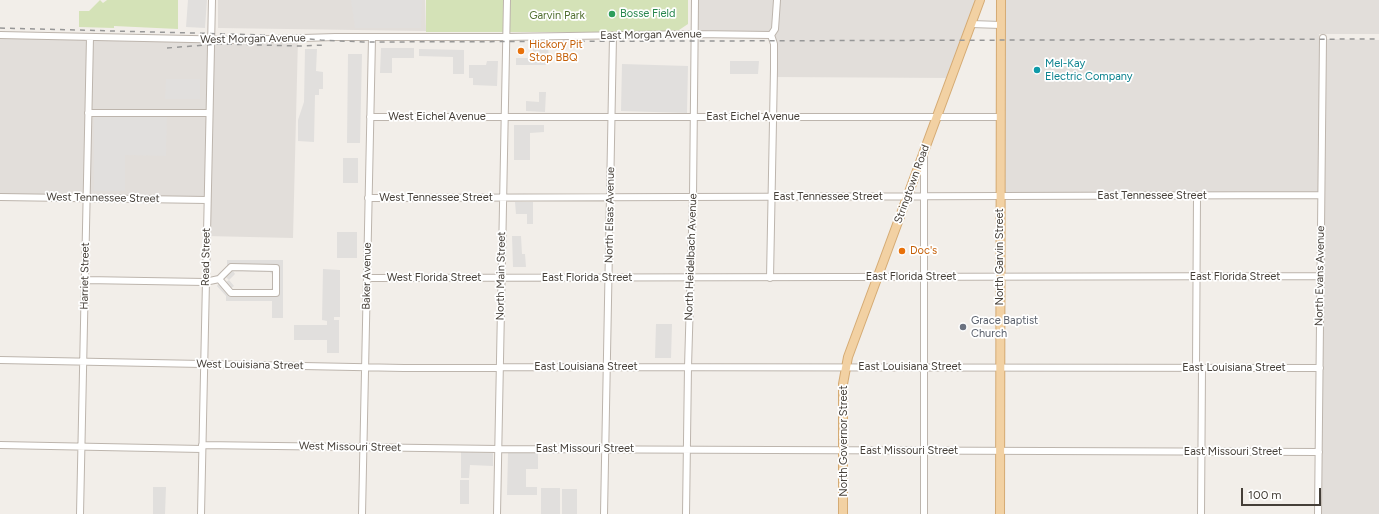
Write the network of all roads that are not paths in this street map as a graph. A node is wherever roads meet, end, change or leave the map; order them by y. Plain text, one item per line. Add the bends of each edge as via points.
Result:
1 (212, 0) edge
2 (507, 0) edge
3 (695, 0) edge
4 (777, 0) edge
5 (980, 0) edge
6 (1001, 0) edge
7 (971, 24) junction
8 (1001, 25) junction
9 (694, 34) junction
10 (771, 35) junction
11 (0, 36) edge
12 (614, 36) junction
13 (90, 37) junction
14 (506, 37) junction
15 (372, 38) junction
16 (1323, 38) dead end
17 (210, 40) junction
18 (88, 113) junction
19 (209, 113) junction
20 (370, 117) junction
21 (505, 117) junction
22 (612, 117) junction
23 (693, 117) junction
24 (773, 117) junction
25 (936, 117) junction
26 (1001, 117) junction
27 (924, 153) junction
28 (1321, 195) junction
29 (924, 196) junction
30 (1000, 196) junction
31 (1198, 196) junction
32 (0, 197) edge
33 (693, 197) junction
34 (772, 197) junction
35 (907, 197) junction
36 (87, 198) junction
37 (368, 198) junction
38 (503, 198) junction
39 (610, 198) junction
40 (207, 200) junction
41 (1320, 276) junction
42 (924, 277) junction
43 (1000, 277) junction
44 (1197, 277) junction
45 (367, 278) junction
46 (501, 278) junction
47 (609, 278) junction
48 (690, 278) junction
49 (770, 278) junction
50 (877, 278) junction
51 (219, 279) junction
52 (85, 280) junction
53 (205, 282) junction
54 (0, 360) edge
55 (83, 362) junction
56 (204, 364) junction
57 (607, 367) junction
58 (688, 367) junction
59 (846, 367) junction
60 (365, 368) junction
61 (500, 368) junction
62 (924, 368) junction
63 (1000, 368) junction
64 (1199, 368) junction
65 (1320, 368) junction
66 (0, 445) edge
67 (81, 447) junction
68 (202, 447) junction
69 (363, 447) junction
70 (498, 449) junction
71 (605, 449) junction
72 (686, 450) junction
73 (844, 450) junction
74 (923, 451) junction
75 (1000, 451) junction
76 (1201, 452) junction
77 (1319, 452) junction
78 (80, 514) edge
79 (201, 514) edge
80 (362, 514) edge
81 (497, 514) edge
82 (604, 514) edge
83 (686, 514) edge
84 (843, 514) edge
85 (924, 514) edge
86 (1000, 514) edge
87 (1201, 514) edge
88 (1318, 514) edge

1 - 17 street, Read Street
2 - 14 street, North Main Street
3 - 9 street, North Heidelbach Avenue
4 - 10 street via 775,29
5 - 7 main road, Stringtown Road
6 - 8 main road, North Garvin Street
7 - 8 street
7 - 25 main road, Stringtown Road
8 - 26 main road, North Garvin Street
9 - 10 street, East Morgan Avenue
9 - 12 street, East Morgan Avenue
9 - 23 street, North Heidelbach Avenue
10 - 24 street via 774,44
11 - 13 street, West Morgan Avenue
12 - 14 street, East Morgan Avenue
12 - 22 street, North Elsas Avenue
13 - 17 street, West Morgan Avenue
13 - 18 street, Harriet Street
14 - 15 street, West Morgan Avenue
14 - 21 street, North Main Street
15 - 17 street, West Morgan Avenue
15 - 20 street, Baker Avenue
16 - 28 street, North Evans Avenue
17 - 19 street, Read Street
18 - 19 street
18 - 36 street, Harriet Street
19 - 40 street, Read Street
20 - 21 street, West Eichel Avenue
20 - 37 street, Baker Avenue
21 - 22 street, East Eichel Avenue
21 - 38 street, North Main Street
22 - 23 street, East Eichel Avenue
22 - 39 street, North Elsas Avenue
23 - 24 street, East Eichel Avenue
23 - 33 street, North Heidelbach Avenue
24 - 25 street, East Eichel Avenue
24 - 34 street
25 - 26 street, East Eichel Avenue
25 - 27 main road, Stringtown Road
26 - 30 main road, North Garvin Street
27 - 29 street
27 - 35 main road, Stringtown Road
28 - 31 street, East Tennessee Street
28 - 41 street, North Evans Avenue
29 - 30 street, East Tennessee Street
29 - 35 street, East Tennessee Street
29 - 42 street
30 - 31 street, East Tennessee Street
30 - 43 main road, North Garvin Street
31 - 44 street
32 - 36 street, West Tennessee Street
33 - 34 street, East Tennessee Street
33 - 39 street, East Tennessee Street
33 - 48 street, North Heidelbach Avenue
34 - 35 street, East Tennessee Street
34 - 49 street
35 - 50 main road, Stringtown Road
36 - 40 street, West Tennessee Street
36 - 52 street, Harriet Street
37 - 38 street, West Tennessee Street
37 - 45 street, Baker Avenue
38 - 39 street, East Tennessee Street
38 - 46 street, North Main Street
39 - 47 street, North Elsas Avenue
40 - 53 street, Read Street
41 - 44 street, East Florida Street
41 - 65 street, North Evans Avenue
42 - 43 street, East Florida Street
42 - 50 street, East Florida Street
42 - 62 street
43 - 44 street, East Florida Street
43 - 63 main road, North Garvin Street
44 - 64 street
45 - 46 street, West Florida Street
45 - 60 street, Baker Avenue
46 - 47 street, East Florida Street
46 - 61 street, North Main Street
47 - 48 street, East Florida Street
47 - 57 street, North Elsas Avenue
48 - 49 street, East Florida Street
48 - 58 street, North Heidelbach Avenue
49 - 50 street, East Florida Street
50 - 59 main road, Stringtown Road
51 - 51 street via 231,293 276,293 276,268 231,268
51 - 53 street
52 - 53 street
52 - 55 street, Harriet Street
53 - 56 street, Read Street
54 - 55 street, West Louisiana Street
55 - 56 street, West Louisiana Street
55 - 67 street, Harriet Street
56 - 60 street, West Louisiana Street
56 - 68 street, Read Street
57 - 58 street, East Louisiana Street
57 - 61 street, East Louisiana Street
57 - 71 street, North Elsas Avenue
58 - 59 street, East Louisiana Street
58 - 72 street, North Heidelbach Avenue
59 - 62 street, East Louisiana Street
59 - 73 main road, North Governor Street via 843,384
60 - 61 street, West Louisiana Street
60 - 69 street, Baker Avenue
61 - 70 street, North Main Street
62 - 63 street, East Louisiana Street
62 - 74 street
63 - 64 street, East Louisiana Street
63 - 75 main road, North Garvin Street
64 - 65 street, East Louisiana Street
64 - 76 street
65 - 77 street, North Evans Avenue
66 - 67 street, West Missouri Street
67 - 68 street, West Missouri Street
67 - 78 street, Harriet Street
68 - 69 street, West Missouri Street
68 - 79 street, Read Street
69 - 70 street, West Missouri Street
69 - 80 street, Baker Avenue
70 - 71 street, East Missouri Street
70 - 81 street, North Main Street
71 - 72 street, East Missouri Street
71 - 82 street, North Elsas Avenue
72 - 73 street, East Missouri Street
72 - 83 street, North Heidelbach Avenue
73 - 74 street, East Missouri Street
73 - 84 main road, North Governor Street
74 - 75 street, East Missouri Street
74 - 85 street
75 - 76 street, East Missouri Street
75 - 86 main road, North Garvin Street
76 - 77 street, East Missouri Street
76 - 87 street
77 - 88 street, North Evans Avenue

